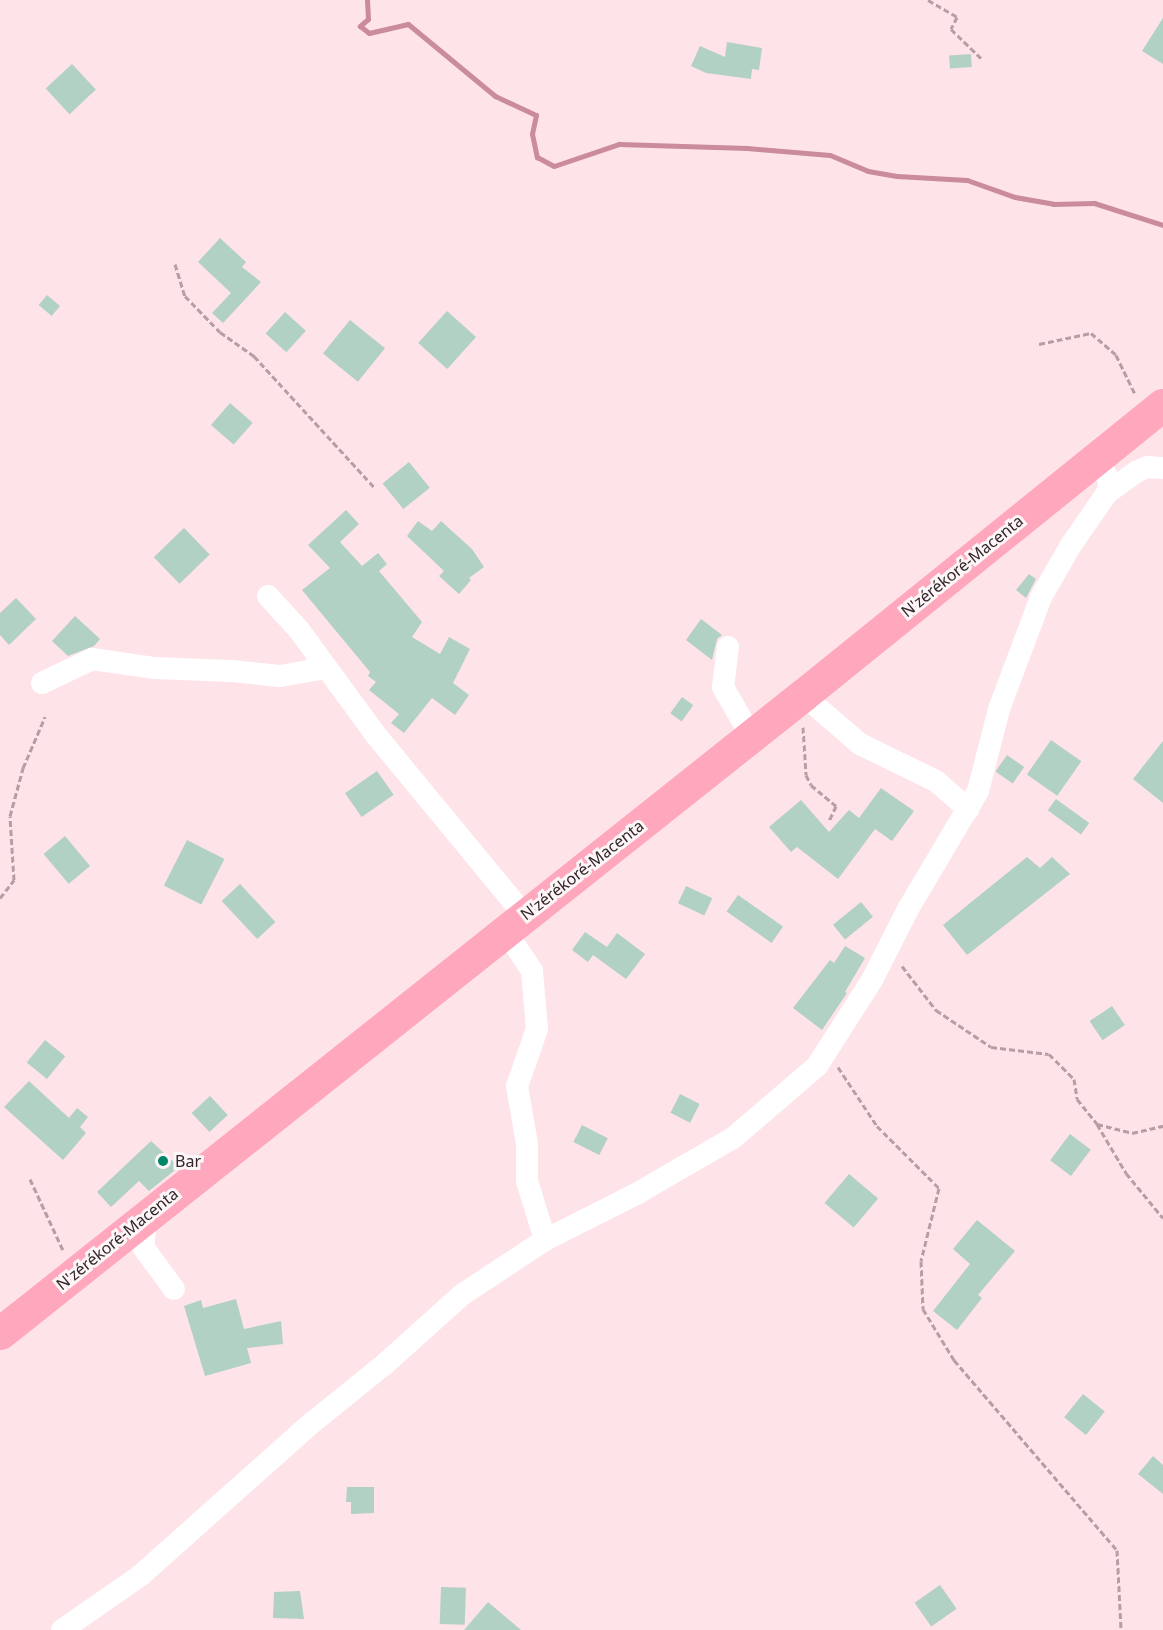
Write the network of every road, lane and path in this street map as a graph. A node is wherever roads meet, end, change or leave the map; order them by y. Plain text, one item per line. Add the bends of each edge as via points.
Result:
1 (928, 0) edge
2 (983, 60) dead end
3 (175, 264) dead end
4 (1039, 344) dead end
5 (1155, 411) edge
6 (1095, 458) junction
7 (1163, 468) edge
8 (374, 486) dead end
9 (1107, 493) junction
10 (268, 596) dead end
11 (728, 647) dead end
12 (326, 668) junction
13 (42, 683) dead end
14 (803, 695) junction
15 (45, 717) dead end
16 (751, 736) junction
17 (968, 808) junction
18 (829, 821) dead end
19 (0, 898) edge
20 (515, 923) junction
21 (888, 948) junction
22 (827, 1051) junction
23 (1096, 1124) junction
24 (1163, 1126) edge
25 (30, 1179) dead end
26 (147, 1215) junction
27 (1163, 1218) edge
28 (545, 1240) junction
29 (74, 1274) junction
30 (174, 1289) dead end
31 (0, 1333) edge
32 (62, 1630) edge
33 (1121, 1630) edge

1 - 2 path via 957,17 951,29
3 - 8 path via 185,296 220,332 254,356
4 - 5 path via 1091,333 1116,355
5 - 6 highway, N'zérékoré-Macenta
6 - 9 street via 1110,481
6 - 14 highway, N'zérékoré-Macenta
7 - 9 street via 1147,467
9 - 17 street via 1041,597 999,708 978,791
10 - 12 street
11 - 16 street via 723,687
12 - 13 street via 280,676 155,668 93,659
12 - 20 street
14 - 16 highway, N'zérékoré-Macenta
14 - 17 street via 860,744 936,781
14 - 18 path via 806,775 811,785 836,806
15 - 19 path via 23,768 10,816 14,880
16 - 20 highway, N'zérékoré-Macenta
17 - 21 street
20 - 26 highway, N'zérékoré-Macenta
20 - 28 street via 532,971 537,1029 517,1086 527,1144 527,1180
21 - 22 street
21 - 23 path via 936,1010 991,1047 1049,1054 1074,1079 1077,1099
22 - 28 street via 817,1066 733,1138 638,1193
22 - 33 path via 877,1126 939,1188 921,1261 923,1309 954,1360 1117,1550
23 - 24 path via 1132,1134
23 - 27 path via 1126,1173
25 - 29 path
26 - 29 highway, N'zérékoré-Macenta
26 - 30 street via 143,1247
28 - 32 street via 463,1293 141,1575
29 - 31 highway, N'zérékoré-Macenta

